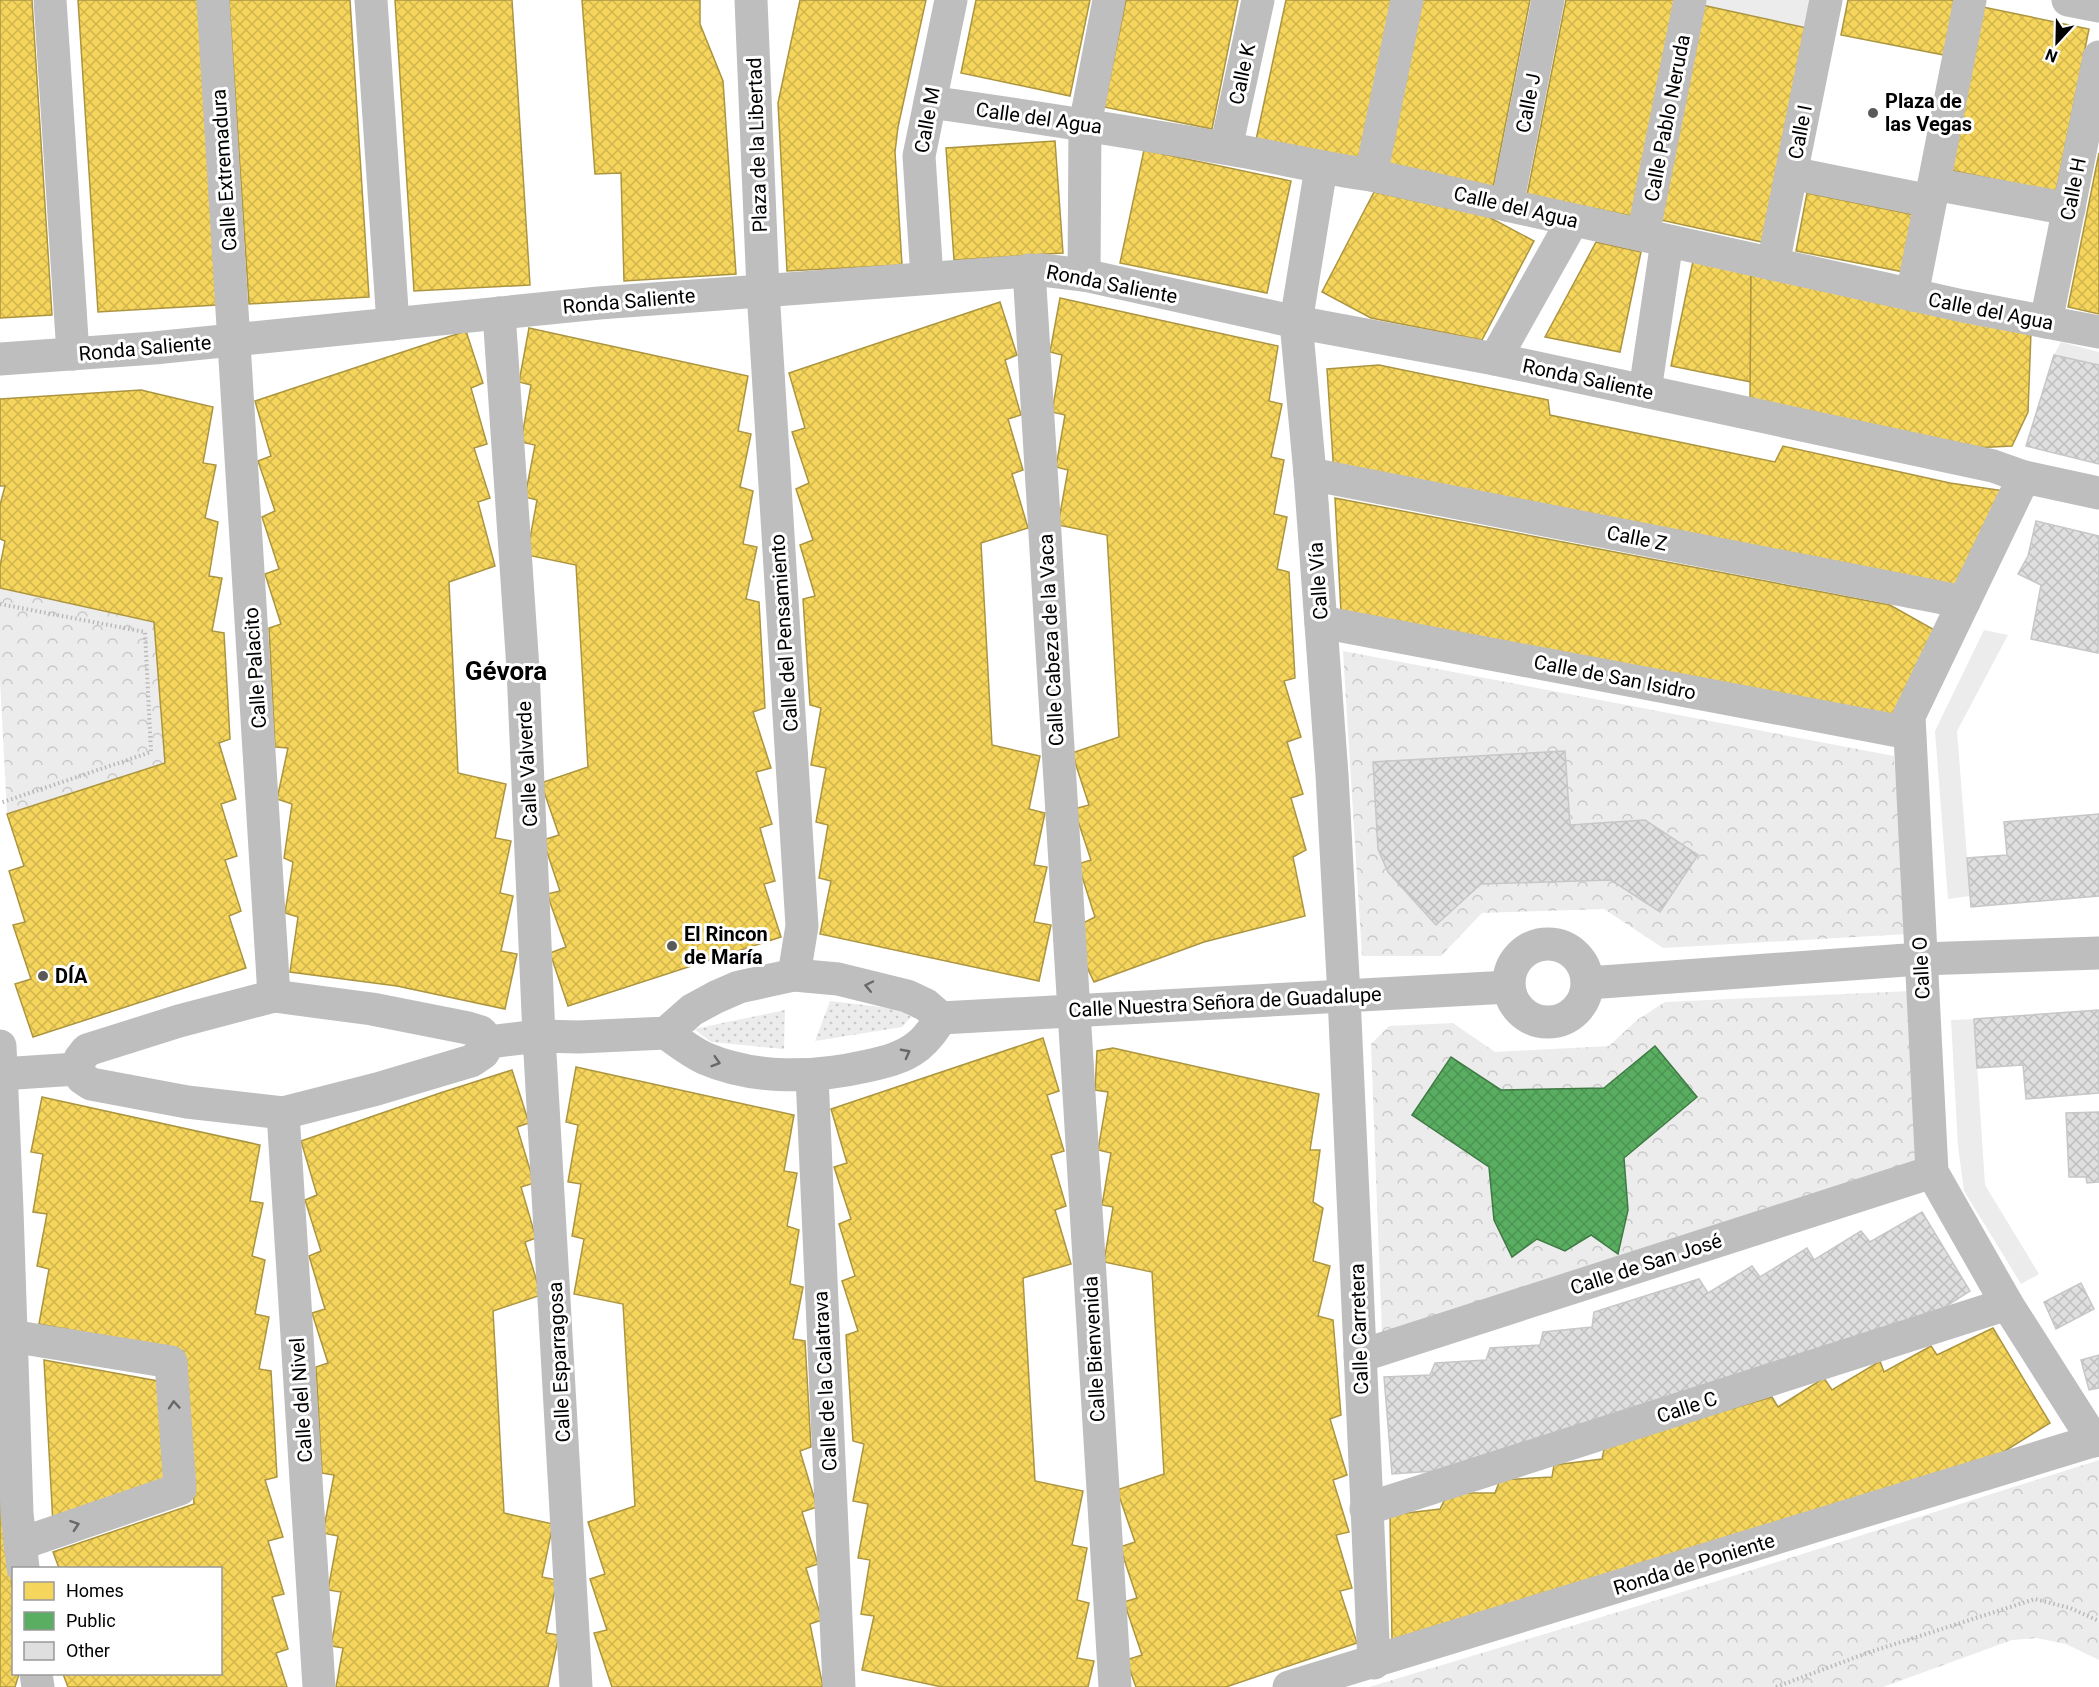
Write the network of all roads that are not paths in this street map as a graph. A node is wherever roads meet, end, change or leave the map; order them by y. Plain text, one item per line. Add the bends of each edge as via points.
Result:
1 (50, 0) edge
2 (213, 0) edge
3 (370, 0) edge
4 (751, 0) edge
5 (951, 0) edge
6 (1109, 0) edge
7 (1258, 0) edge
8 (1407, 0) edge
9 (1548, 0) edge
10 (1690, 0) edge
11 (1826, 0) edge
12 (1970, 0) edge
13 (2068, 0) edge
14 (2099, 6) edge
15 (2099, 57) edge
16 (930, 102) junction
17 (1085, 125) junction
18 (1226, 148) junction
19 (1321, 168) junction
20 (1791, 173) junction
21 (1371, 175) junction
22 (1932, 192) junction
23 (1508, 205) junction
24 (2069, 209) junction
25 (1573, 220) junction
26 (1655, 238) junction
27 (1773, 264) junction
28 (1029, 270) junction
29 (1084, 275) junction
30 (927, 278) junction
31 (763, 290) junction
32 (1912, 295) junction
33 (499, 313) junction
34 (1296, 322) junction
35 (2046, 322) junction
36 (393, 324) junction
37 (2099, 332) edge
38 (235, 340) junction
39 (73, 354) junction
40 (0, 359) edge
41 (1495, 359) junction
42 (1645, 391) junction
43 (1310, 474) junction
44 (2024, 477) junction
45 (2099, 493) edge
46 (1964, 602) junction
47 (1321, 622) junction
48 (1909, 733) junction
49 (2099, 953) edge
50 (1920, 960) junction
51 (794, 975) junction
52 (1588, 983) junction
53 (1509, 987) junction
54 (274, 996) junction
55 (1344, 996) junction
56 (1074, 1010) junction
57 (941, 1018) junction
58 (666, 1033) junction
59 (539, 1036) junction
60 (489, 1042) junction
61 (1, 1065) edge
62 (77, 1069) junction
63 (812, 1076) junction
64 (283, 1113) junction
65 (1932, 1172) junction
66 (2007, 1304) junction
67 (6, 1338) edge
68 (1360, 1356) junction
69 (2097, 1440) edge
70 (1366, 1509) junction
71 (22, 1556) edge
72 (1374, 1663) junction
73 (319, 1687) edge
74 (576, 1687) edge
75 (839, 1687) edge
76 (1115, 1687) edge
77 (1289, 1687) edge

1 - 39 street
2 - 38 street, Calle Extremadura
3 - 36 street
4 - 31 street, Plaza de la Libertad
5 - 16 street, Calle M
6 - 17 street
7 - 18 street, Calle K
8 - 21 street
9 - 23 street, Calle J
10 - 26 street, Calle Pablo Neruda
11 - 20 street, Calle I
12 - 22 street
13 - 14 street
15 - 24 street, Calle H
16 - 17 street, Calle del Agua
16 - 30 street, Calle M via 919,156
17 - 18 street, Calle del Agua
17 - 29 street
18 - 19 street, Calle del Agua
19 - 21 street, Calle del Agua
19 - 34 street, Calle Vía
20 - 22 street
20 - 27 street, Calle I
21 - 23 street, Calle del Agua
22 - 24 street
22 - 32 street
23 - 25 street, Calle del Agua
24 - 35 street, Calle H
25 - 26 street, Calle del Agua
25 - 41 street
26 - 27 street, Calle del Agua
26 - 42 street, Calle Pablo Neruda
27 - 32 street, Calle del Agua
28 - 29 street, Ronda Saliente
28 - 30 street, Ronda Saliente
28 - 56 street, Calle Cabeza de la Vaca
29 - 34 street, Ronda Saliente
30 - 31 street, Ronda Saliente
31 - 33 street, Ronda Saliente
31 - 51 street, Calle del Pensamiento via 802,926
32 - 35 street, Calle del Agua
33 - 36 street, Ronda Saliente
33 - 59 street, Calle Valverde via 523,669
34 - 41 street, Ronda Saliente
34 - 43 street, Calle Vía
35 - 37 street, Calle del Agua
36 - 38 street, Ronda Saliente
38 - 39 street, Ronda Saliente
38 - 54 street, Calle Palacito
39 - 40 street, Ronda Saliente
41 - 42 street, Ronda Saliente
42 - 44 street, Ronda Saliente via 1993,466
43 - 46 street, Calle Z
43 - 47 street, Calle Vía
44 - 45 street, Ronda Saliente
44 - 46 street, Calle O
46 - 48 street, Calle O via 1908,716
47 - 48 street, Calle de San Isidro
47 - 55 street, Calle Vía
48 - 50 street, Calle O
49 - 50 street
50 - 52 street
50 - 65 street, Calle O
57 -> 51 street via 908,996 838,979
51 - 58 street via 740,987 716,997 692,1010
52 - 53 street via 1581,1006 1573,1015 1551,1023 1527,1017 1512,999
52 - 53 street via 1581,961 1573,952 1540,944 1520,955 1513,964
53 - 55 street, Calle Nuestra Señora de Guadalupe
54 - 60 street via 372,1009 468,1028 482,1032
54 - 62 street via 87,1050
55 - 56 street, Calle Nuestra Señora de Guadalupe
55 - 68 street, Calle Carretera
56 - 57 street, Calle Nuestra Señora de Guadalupe
56 - 76 street, Calle Bienvenida
63 -> 57 street via 892,1060 916,1047
58 - 59 street
58 -> 63 street via 706,1058 733,1067
59 - 60 street
59 - 74 street, Calle Esparragosa
60 - 64 street via 483,1053 471,1060
61 - 62 street
61 - 67 street
62 - 64 street via 91,1084 187,1102
63 - 75 street, Calle de la Calatrava
64 - 73 street, Calle del Nivel
65 - 66 street, Calle O
65 - 68 street, Calle de San José
66 - 69 street, Calle O
66 - 70 street, Calle C
67 - 71 street
71 -> 67 street via 180,1489 171,1362
68 - 70 street, Calle Carretera
69 - 72 street, Ronda de Poniente
70 - 72 street, Calle Carretera
72 - 77 street, Ronda de Poniente

